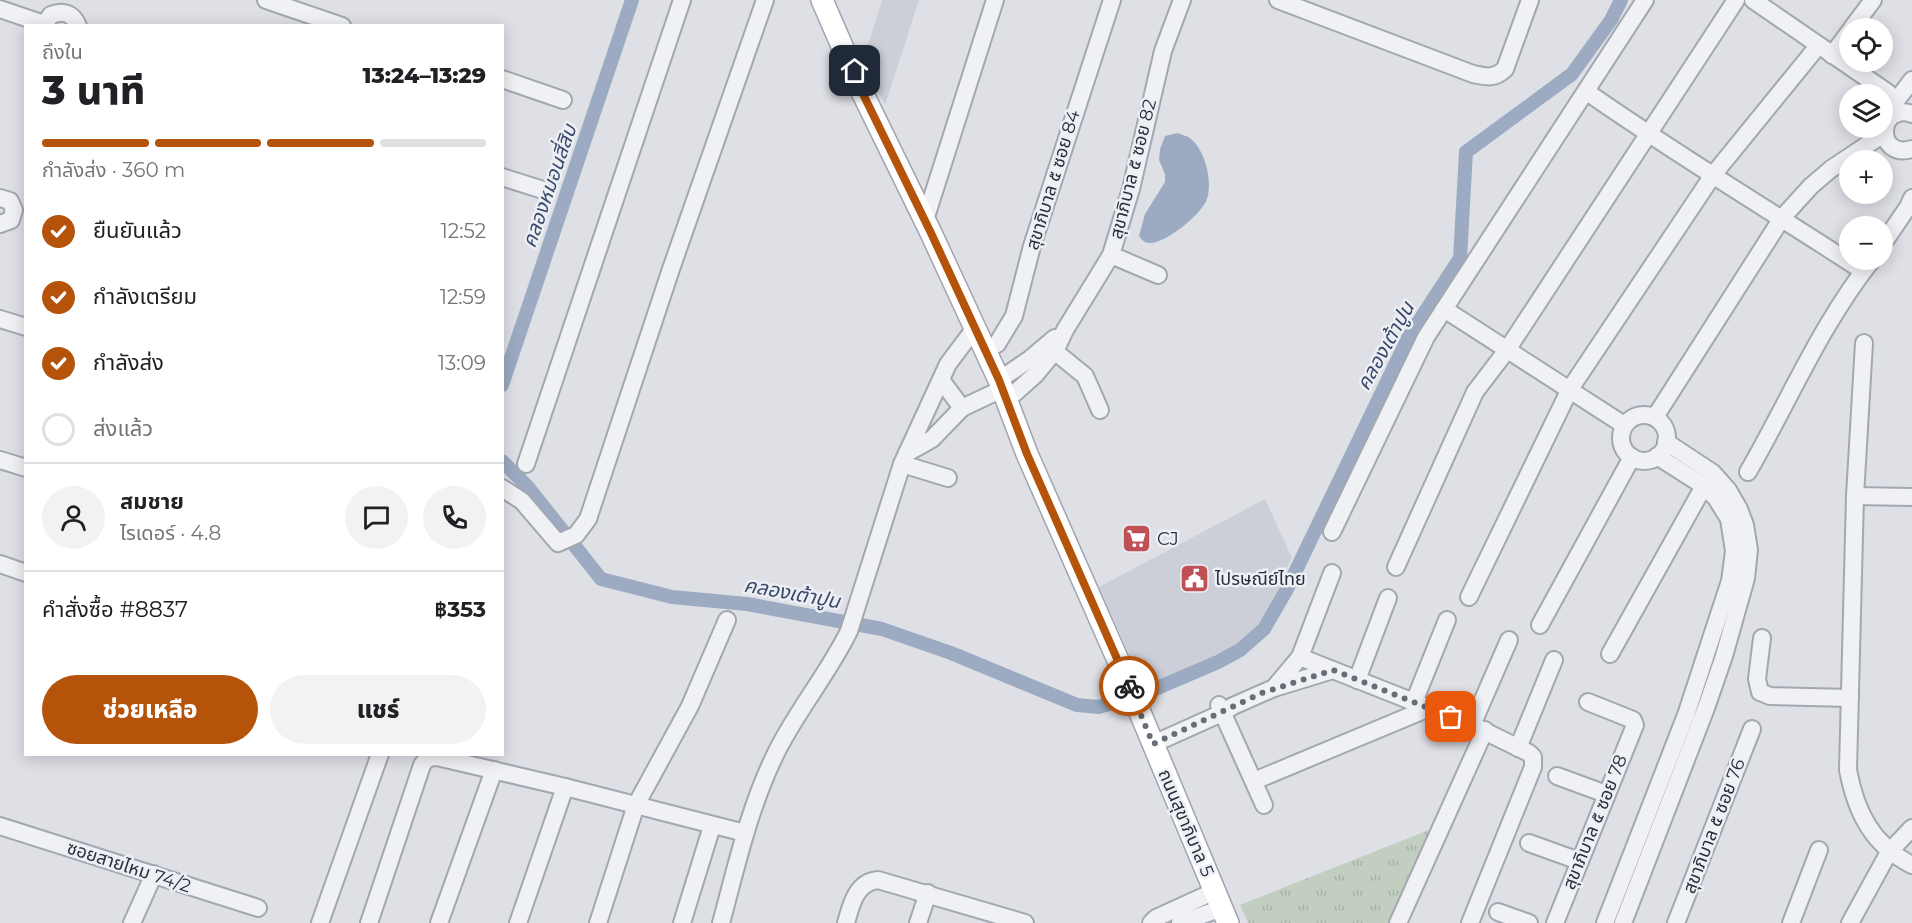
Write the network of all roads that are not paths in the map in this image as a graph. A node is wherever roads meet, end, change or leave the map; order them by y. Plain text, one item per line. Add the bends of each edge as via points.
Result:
1 (266, 0) edge
2 (682, 0) edge
3 (822, 0) edge
4 (995, 0) edge
5 (1112, 0) edge
6 (1182, 0) edge
7 (1278, 0) edge
8 (1530, 0) edge
9 (1645, 0) edge
10 (1736, 0) edge
11 (1753, 0) edge
12 (1873, 0) edge
13 (765, 1) edge
14 (1775, 6) edge
15 (0, 9) edge
16 (1860, 18) edge
17 (40, 24) edge
18 (44, 24) edge
19 (77, 24) edge
20 (336, 24) edge
21 (1839, 39) edge
22 (1825, 50) junction
23 (504, 80) edge
24 (1912, 80) edge
25 (1587, 92) junction
26 (563, 100) dead end
27 (1902, 110) edge
28 (1647, 134) junction
29 (1878, 138) edge
30 (1886, 138) edge
31 (1912, 149) edge
32 (1713, 175) junction
33 (504, 178) edge
34 (543, 190) dead end
35 (0, 198) edge
36 (1912, 198) edge
37 (1782, 218) junction
38 (13, 219) edge
39 (925, 220) junction
40 (1893, 229) edge
41 (1839, 250) edge
42 (1111, 255) junction
43 (1864, 270) edge
44 (1158, 275) dead end
45 (1444, 309) junction
46 (0, 319) edge
47 (24, 326) edge
48 (975, 328) junction
49 (1864, 343) dead end
50 (1051, 347) junction
51 (1507, 350) junction
52 (984, 351) junction
53 (940, 380) junction
54 (1570, 389) junction
55 (1003, 390) junction
56 (962, 408) junction
57 (1100, 410) dead end
58 (1655, 417) junction
59 (1624, 425) junction
60 (1662, 449) junction
61 (1632, 458) junction
62 (904, 459) junction
63 (0, 460) edge
64 (526, 464) dead end
65 (24, 467) edge
66 (1748, 472) dead end
67 (948, 478) dead end
68 (1704, 486) junction
69 (504, 489) edge
70 (1855, 496) junction
71 (1912, 497) edge
72 (1332, 532) dead end
73 (0, 564) edge
74 (1396, 567) dead end
75 (24, 572) edge
76 (1332, 573) dead end
77 (1469, 597) dead end
78 (1388, 598) dead end
79 (727, 620) dead end
80 (1447, 620) dead end
81 (1540, 625) dead end
82 (1762, 638) dead end
83 (1509, 640) dead end
84 (1710, 644) junction
85 (1610, 654) dead end
86 (1724, 656) junction
87 (1300, 657) junction
88 (1554, 660) dead end
89 (1333, 670) junction
90 (1357, 680) junction
91 (1274, 688) junction
92 (1850, 698) junction
93 (1588, 702) dead end
94 (1422, 705) junction
95 (1225, 708) junction
96 (1478, 728) junction
97 (1752, 729) dead end
98 (1152, 741) junction
99 (1518, 748) junction
100 (379, 756) edge
101 (494, 771) junction
102 (1557, 776) dead end
103 (1254, 781) junction
104 (565, 787) junction
105 (1606, 795) junction
106 (636, 805) junction
107 (1264, 805) dead end
108 (0, 826) edge
109 (712, 826) junction
110 (1912, 828) edge
111 (745, 833) junction
112 (1530, 843) dead end
113 (1819, 850) dead end
114 (1889, 852) junction
115 (1579, 861) junction
116 (1912, 865) edge
117 (154, 874) junction
118 (928, 893) junction
119 (1222, 907) edge
120 (258, 909) dead end
121 (1498, 912) dead end
122 (132, 923) edge
123 (320, 923) edge
124 (369, 923) edge
125 (438, 923) edge
126 (518, 923) edge
127 (598, 923) edge
128 (682, 923) edge
129 (721, 923) edge
130 (846, 923) edge
131 (918, 923) edge
132 (1025, 923) edge
133 (1151, 923) edge
134 (1180, 923) edge
135 (1398, 923) edge
136 (1470, 923) edge
137 (1528, 923) edge
138 (1555, 923) edge
139 (1605, 923) edge
140 (1623, 923) edge
141 (1676, 923) edge
142 (1791, 923) edge
143 (1850, 923) edge

1 - 20 street
2 - 64 street
3 - 39 main road, ถนนสุขาภิบาล 5
4 - 39 street
5 - 52 street, สุขาภิบาล ๕ ซอย 84 via 1032,246 1014,316 997,344
6 - 42 street, สุขาภิบาล ๕ ซอย 82 via 1163,51 1131,189
7 - 8 street via 1489,78 1505,69
9 - 25 street
10 - 28 street
11 - 14 street
12 - 16 street
13 - 69 street via 588,519 570,538 558,543 522,501
14 - 22 street
15 - 17 street
18 - 19 street via 51,15 62,12 73,17
21 - 22 street
22 - 27 street
22 - 32 street
23 - 26 street
24 - 27 street
25 - 28 street
25 - 45 street
28 - 32 street
28 - 51 street
29 - 37 street via 1818,180
30 - 31 street via 1894,148
32 - 37 street
32 - 54 street
33 - 34 street
35 - 38 street via 10,201
36 - 40 street
37 - 41 street
37 - 58 street
39 - 48 main road, ถนนสุขาภิบาล 5
42 - 44 street
42 - 50 street, สุขาภิบาล ๕ ซอย 82
43 - 66 street via 1811,351
45 - 51 street
45 - 72 street via 1414,361
46 - 47 street
48 - 52 main road, ถนนสุขาภิบาล 5
48 - 53 street
49 - 70 street
50 - 55 street, สุขาภิบาล ๕ ซอย 82 via 1030,359
50 - 57 street via 1085,376
51 - 54 street
51 - 74 street via 1475,392
52 - 55 main road, ถนนสุขาภิบาล 5
53 - 56 street
53 - 62 street
54 - 59 street
54 - 77 street
55 - 56 street, สุขาภิบาล ๕ ซอย 82
55 - 98 main road, ถนนสุขาภิบาล 5
56 - 62 street via 932,439
58 - 59 street via 1635,416
58 - 60 street via 1665,428
59 - 61 street via 1622,444
60 - 61 street via 1642,460
60 - 68 street
60 - 86 street via 1713,473 1728,490 1745,525 1749,550 1746,578
61 - 81 street
62 - 67 street
62 - 111 street via 851,625 779,748
63 - 65 street
68 - 84 street via 1729,519 1734,551 1730,581
68 - 85 street
70 - 71 street
70 - 92 street
73 - 75 street
76 - 87 street
78 - 90 street
79 - 106 street via 690,706
80 - 94 street
82 - 92 street via 1757,679 1760,692 1770,696
83 - 96 street
84 - 86 street
84 - 139 street
86 - 140 street
87 - 89 street
87 - 91 street
88 - 99 street
89 - 90 street
89 - 91 street
90 - 94 street
91 - 95 street
92 - 114 street via 1848,770 1852,791 1867,826
93 - 105 street, สุขาภิบาล ๕ ซอย 78 via 1633,720 1635,725
94 - 96 street
94 - 103 street
95 - 98 street
95 - 103 street
96 - 99 street
96 - 135 street
97 - 141 street, สุขาภิบาล ๕ ซอย 76
98 - 119 main road, ถนนสุขาภิบาล 5
99 - 136 street via 1533,758 1533,767
100 - 123 street
101 - 104 street
101 - 124 street via 436,757 426,760
101 - 125 street
102 - 105 street
103 - 107 street
104 - 106 street
104 - 126 street
105 - 115 street, สุขาภิบาล ๕ ซอย 78
106 - 109 street
106 - 127 street
108 - 117 street, ซอยสายไหม 74/2
109 - 111 street
109 - 128 street
110 - 114 street
111 - 129 street
112 - 115 street
113 - 142 street
114 - 116 street
114 - 143 street
115 - 138 street, สุขาภิบาล ๕ ซอย 78
117 - 120 street, ซอยสายไหม 74/2
117 - 122 street
118 - 130 street via 870,881 852,902
118 - 131 street
118 - 132 street
119 - 133 street via 1156,918
119 - 134 street
121 - 137 street

